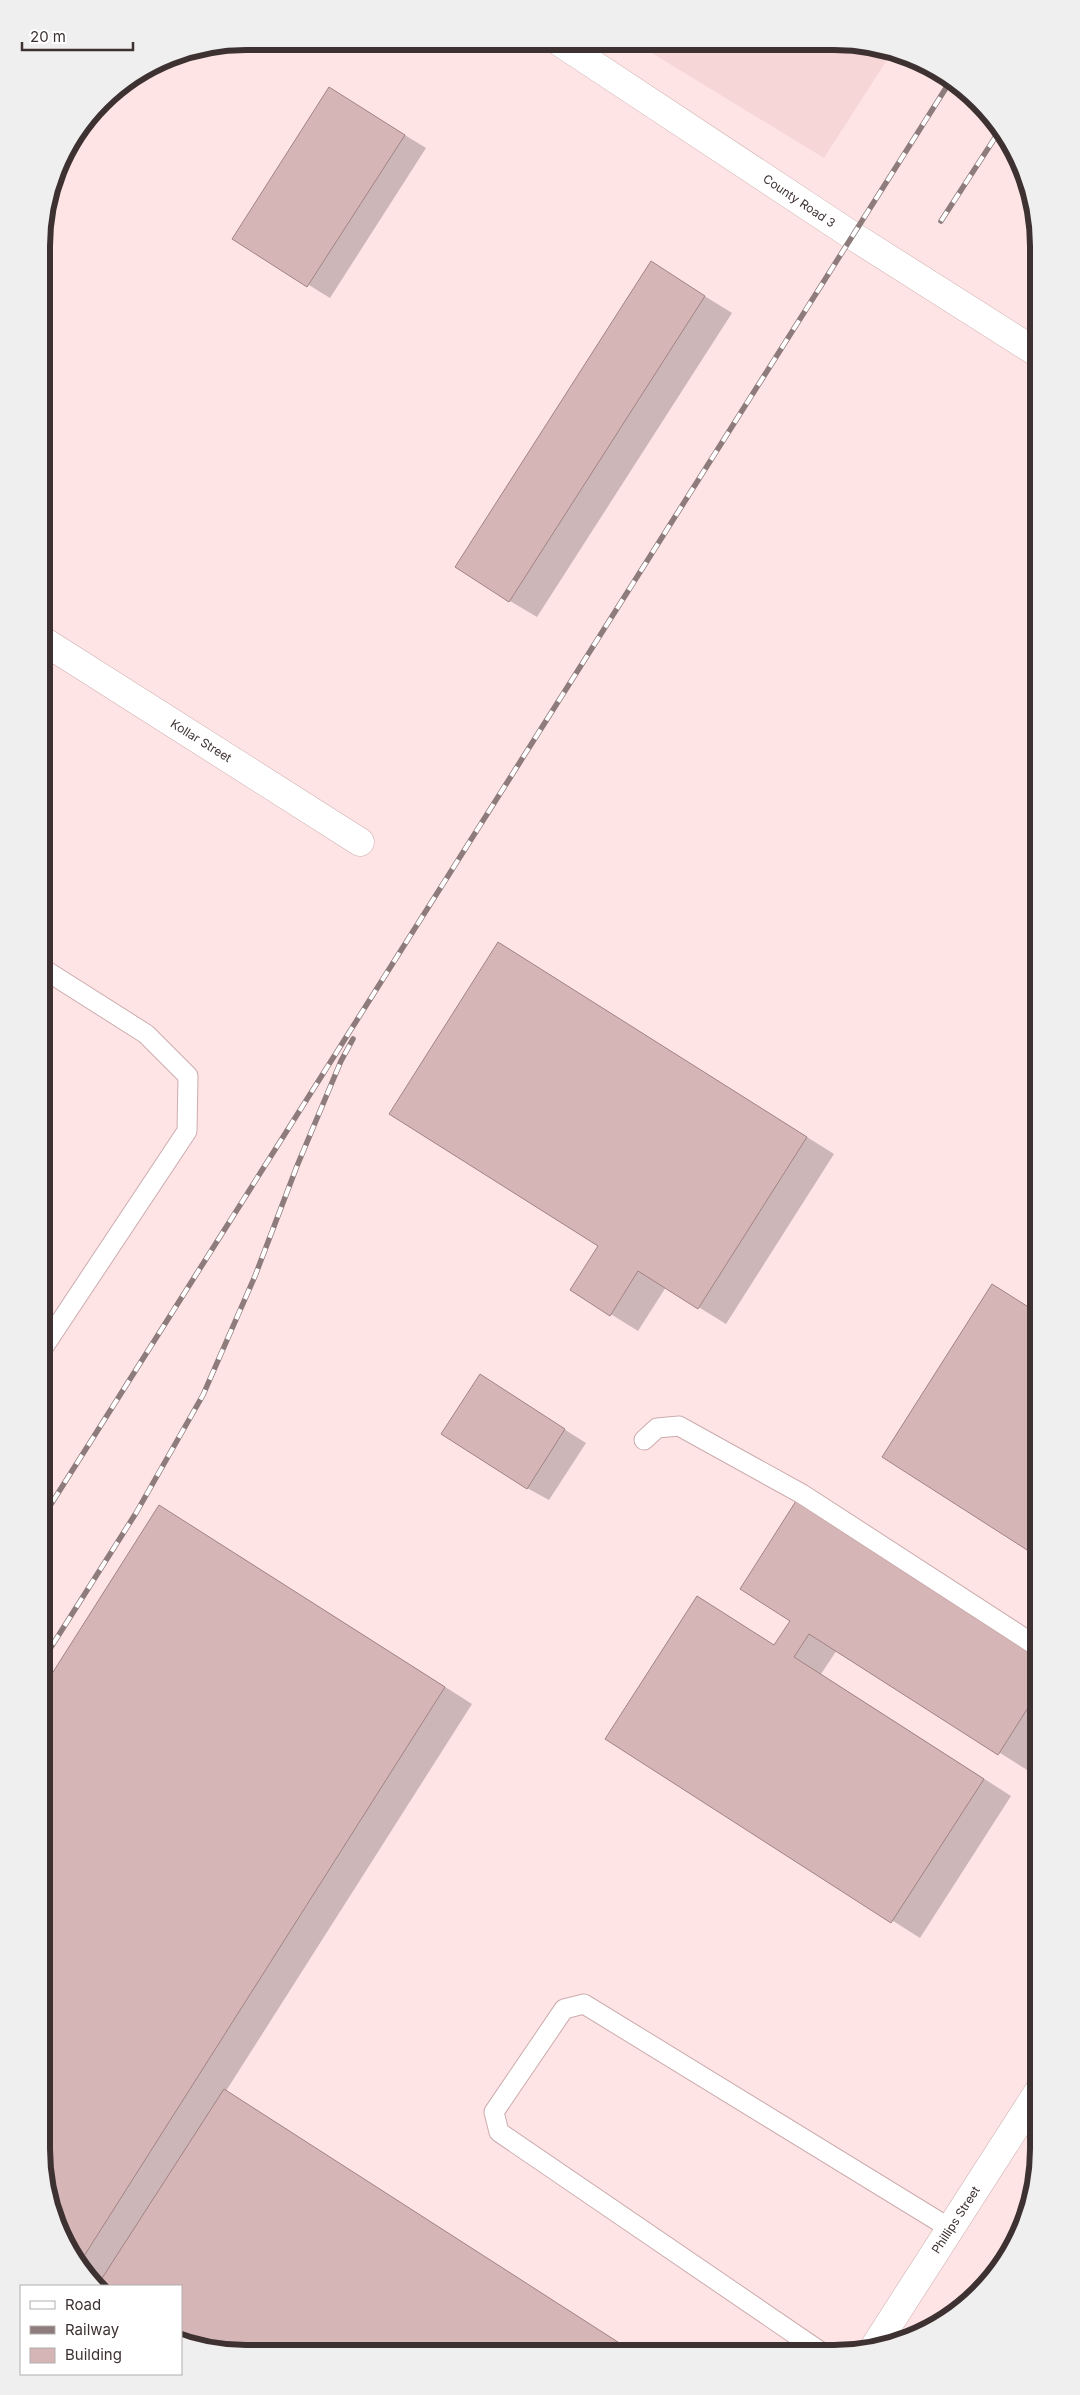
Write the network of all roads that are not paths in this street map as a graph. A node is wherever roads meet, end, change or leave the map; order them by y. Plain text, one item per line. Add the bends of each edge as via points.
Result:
1 (572, 50) edge
2 (1030, 348) edge
3 (50, 645) edge
4 (360, 842) dead end
5 (50, 973) edge
6 (50, 1339) edge
7 (644, 1440) dead end
8 (1030, 1642) edge
9 (1030, 2105) edge
10 (951, 2229) junction
11 (879, 2339) edge
12 (811, 2345) edge

1 - 2 street, County Road 3
3 - 4 street, Kollar Street
5 - 6 lane via 146,1034 188,1076 186,1131
7 - 8 lane via 657,1428 679,1426 802,1494
9 - 10 street, Phillips Street
10 - 11 street, Phillips Street
10 - 12 lane via 584,2004 564,2009 494,2112 499,2132

